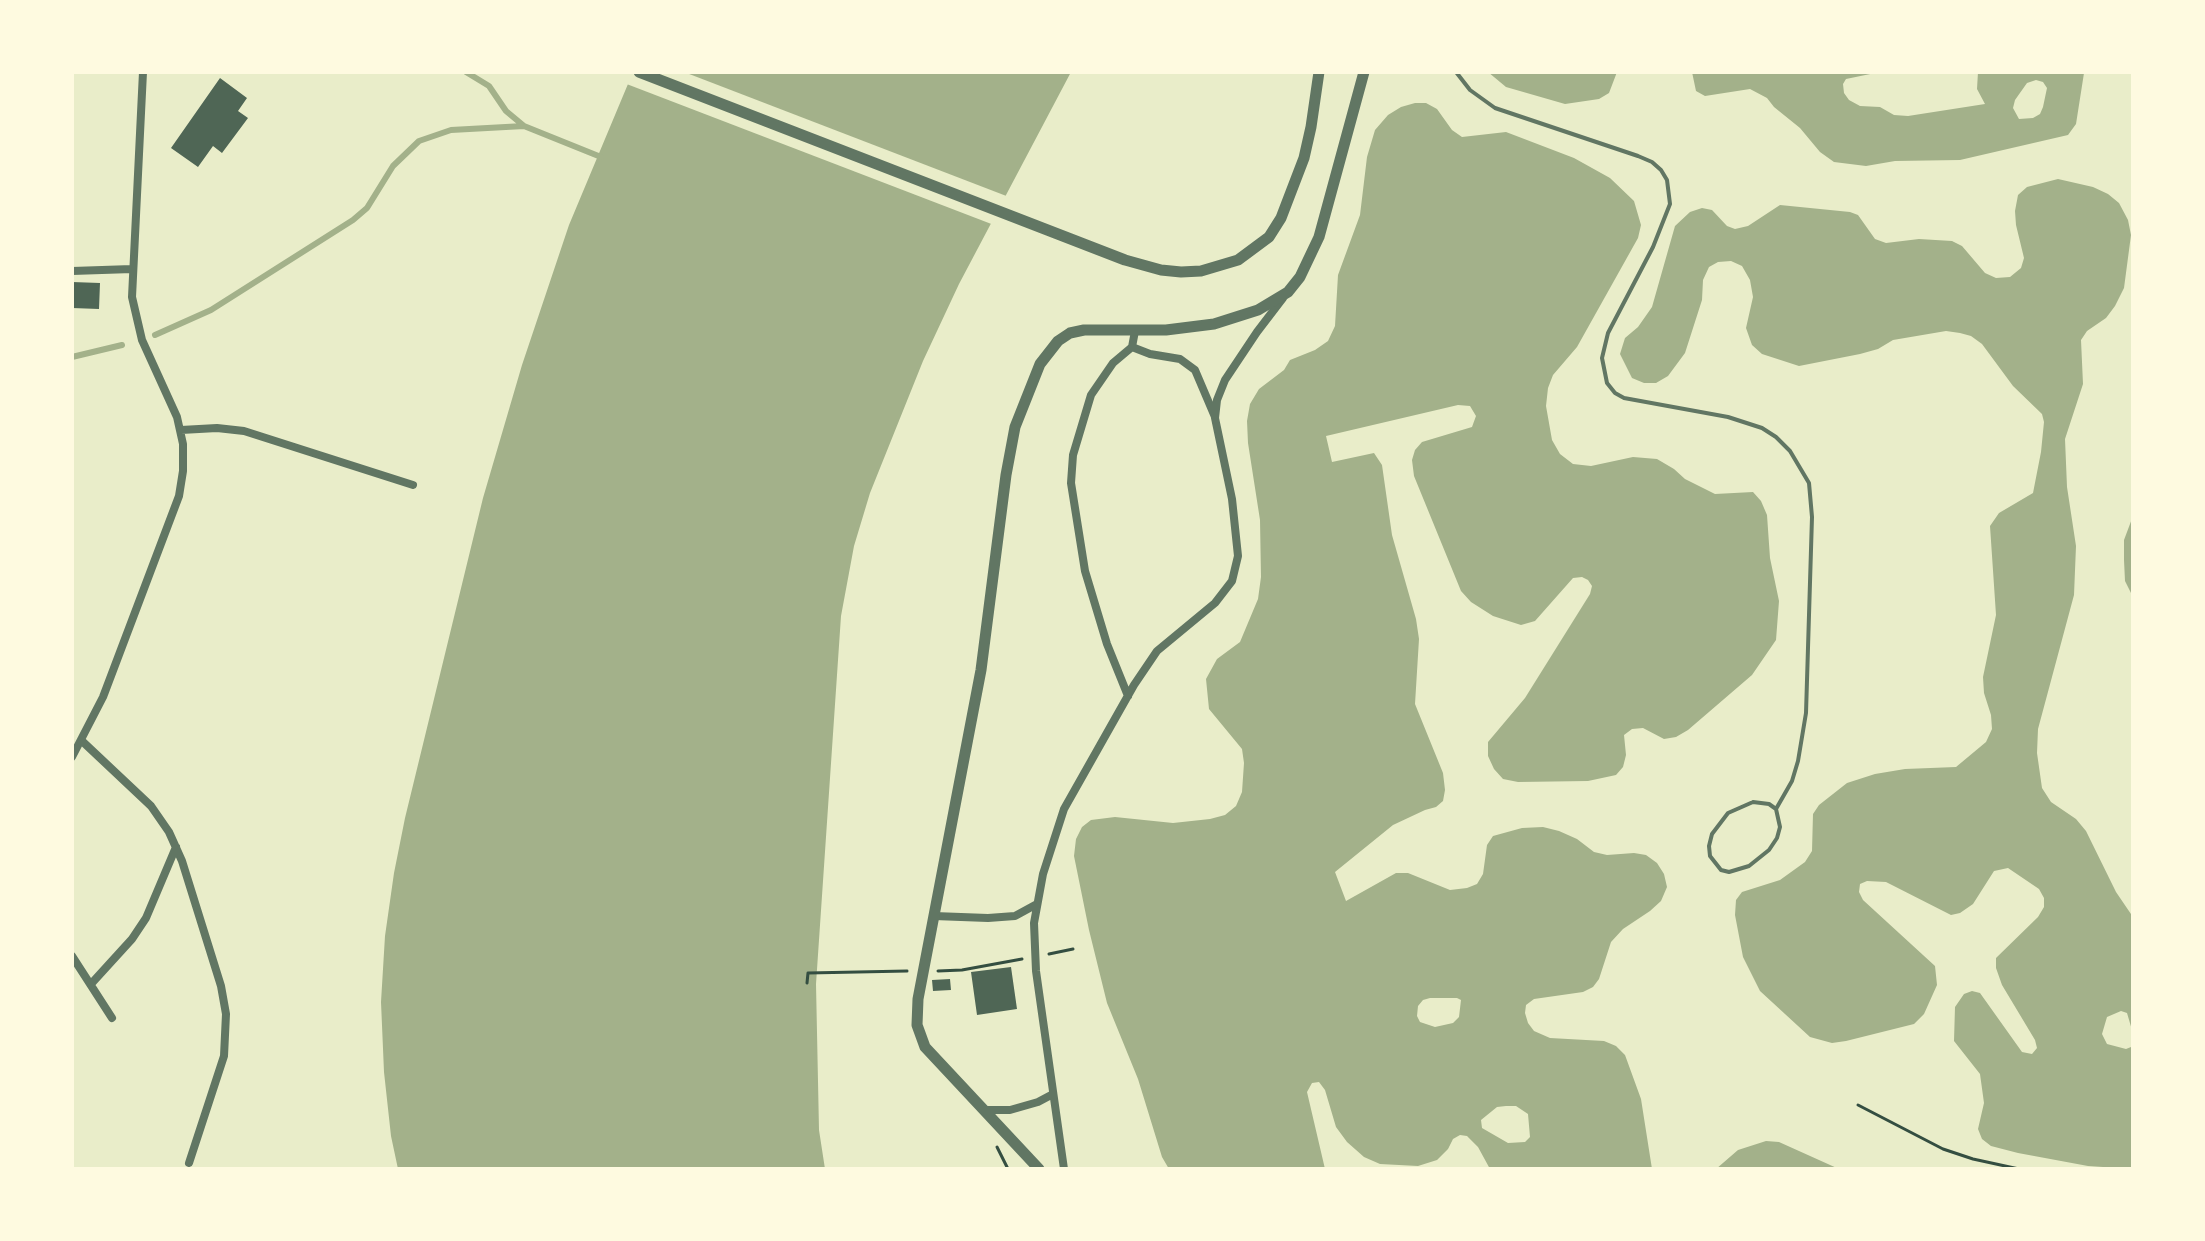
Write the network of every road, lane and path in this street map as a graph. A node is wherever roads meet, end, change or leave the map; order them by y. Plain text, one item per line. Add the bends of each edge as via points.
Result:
1 (143, 72) edge
2 (639, 72) edge
3 (1319, 72) edge
4 (1364, 72) edge
5 (1456, 72) edge
6 (132, 269) junction
7 (72, 271) edge
8 (1288, 292) junction
9 (1135, 331) junction
10 (1132, 347) junction
11 (1215, 418) junction
12 (181, 430) junction
13 (413, 485) dead end
14 (1128, 696) junction
15 (82, 741) junction
16 (72, 757) edge
17 (1776, 809) junction
18 (176, 847) junction
19 (1037, 904) junction
20 (934, 916) junction
21 (1073, 949) dead end
22 (72, 956) edge
23 (1036, 957) junction
24 (924, 971) junction
25 (807, 983) dead end
26 (91, 984) junction
27 (112, 1018) dead end
28 (1053, 1094) junction
29 (1858, 1105) dead end
30 (985, 1110) junction
31 (189, 1163) dead end
32 (1039, 1169) edge
33 (1064, 1169) edge
34 (2019, 1169) edge

1 - 6 street
2 - 3 street via 1143,266 1181,272 1221,266 1269,237 1293,192
4 - 8 street via 1319,237
5 - 17 lane via 1495,108 1638,156 1661,170 1670,204 1608,333 1602,358 1607,383 1624,398 1762,428 1790,451 1809,483 1806,713 1792,781
6 - 7 street
6 - 12 street via 137,327
8 - 9 street via 1235,318
8 - 11 street via 1225,380
9 - 10 street
9 - 20 street via 1070,333 1048,352 1022,404 1006,475 981,670
10 - 11 street via 1180,359 1195,370
10 - 14 street via 1113,363 1091,395 1073,455 1071,483 1085,571
11 - 14 street via 1238,556 1232,581 1215,603 1157,651
12 - 13 street via 230,428 257,434
12 - 15 street via 179,496
14 - 19 street via 1064,809
15 - 16 street
15 - 18 street via 151,806
17 - 17 lane via 1753,802 1728,813 1709,846 1715,865 1729,872 1740,870 1769,850 1780,827
18 - 26 street via 146,918
18 - 31 street via 226,1014 221,1070
19 - 20 street via 1015,916
19 - 23 street
20 - 24 street
21 - 23 path
22 - 26 street
23 - 24 path
23 - 28 street
24 - 25 path via 808,973
24 - 30 street via 917,1012 920,1037
26 - 27 street
28 - 30 street via 1010,1110
28 - 33 street
29 - 34 path via 1943,1149
30 - 32 street

